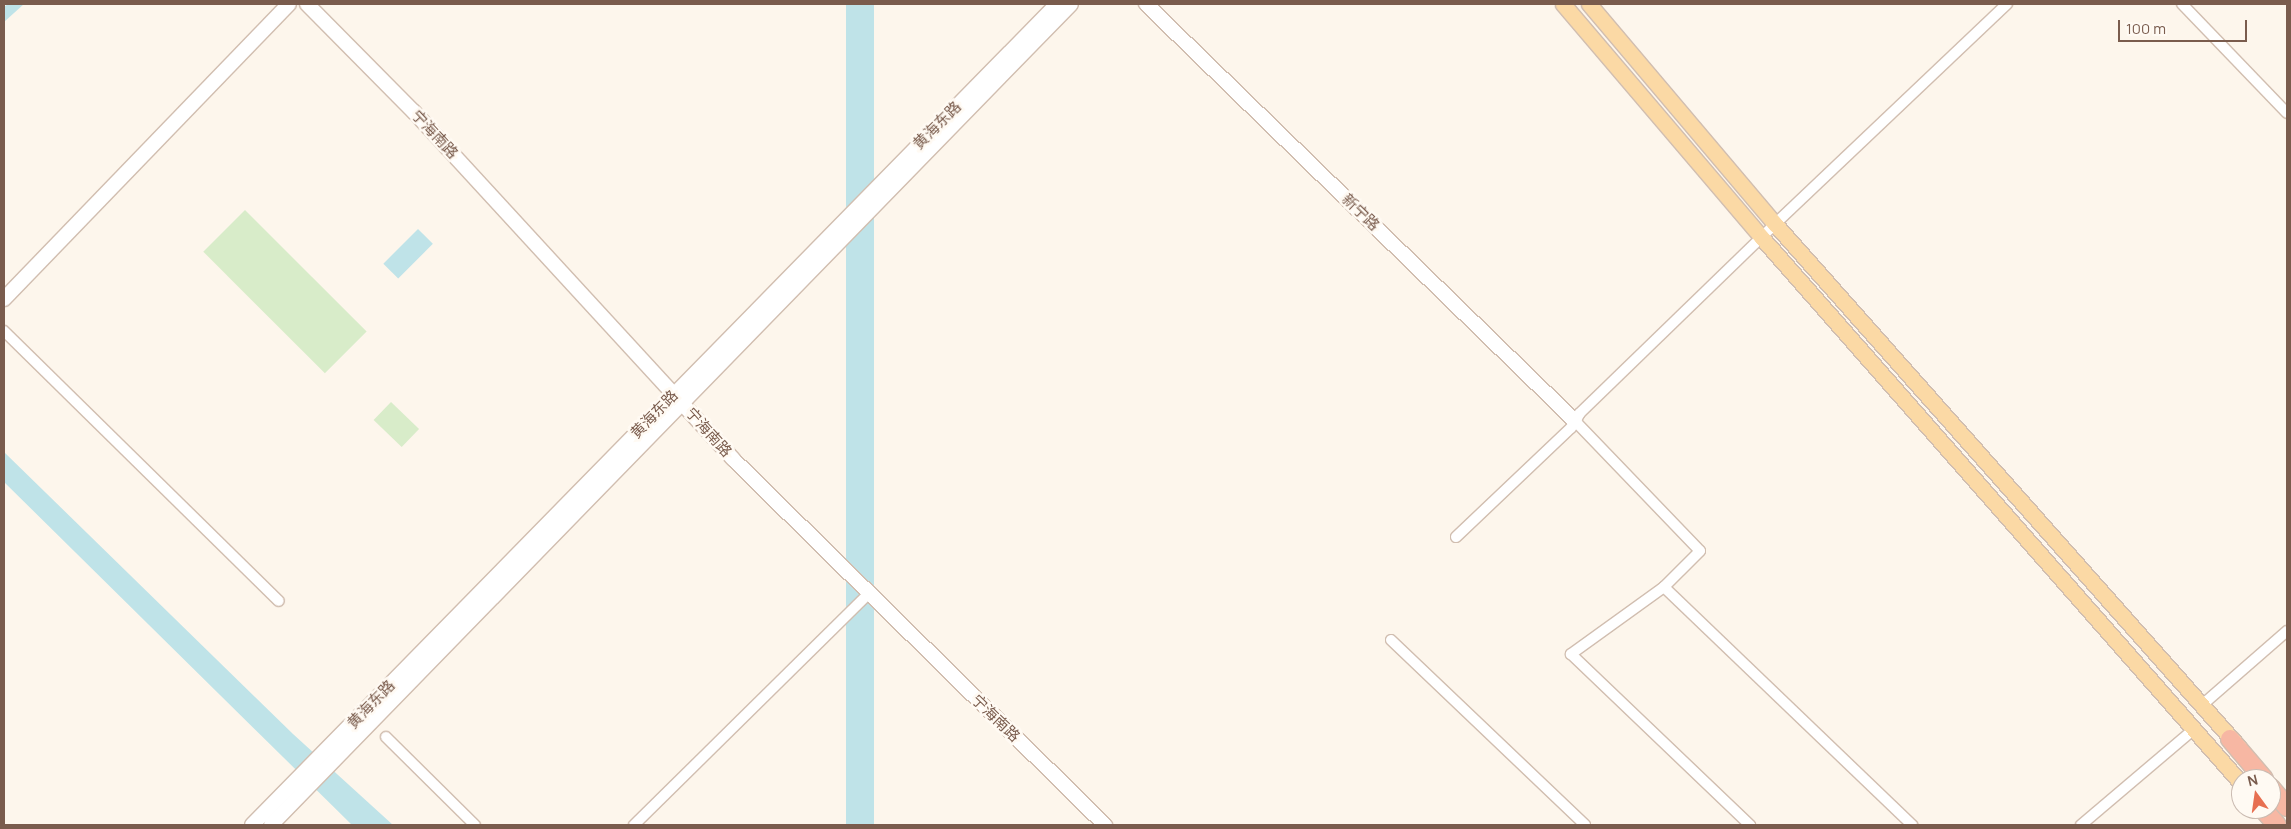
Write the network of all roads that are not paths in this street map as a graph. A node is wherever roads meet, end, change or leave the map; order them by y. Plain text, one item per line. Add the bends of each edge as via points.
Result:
1 (289, 4) edge
2 (307, 4) edge
3 (1056, 4) edge
4 (1071, 4) edge
5 (1146, 4) edge
6 (1563, 4) edge
7 (1589, 4) edge
8 (2007, 4) edge
9 (2182, 4) edge
10 (983, 86) junction
11 (2287, 113) edge
12 (1775, 224) junction
13 (1762, 238) junction
14 (4, 299) edge
15 (4, 331) edge
16 (678, 399) junction
17 (1575, 421) junction
18 (1456, 537) dead end
19 (1664, 587) junction
20 (868, 594) junction
21 (279, 601) dead end
22 (2287, 631) edge
23 (1391, 640) dead end
24 (2200, 706) junction
25 (2194, 729) junction
26 (386, 737) dead end
27 (2230, 739) junction
28 (2256, 769) edge
29 (2231, 772) edge
30 (300, 787) junction
31 (2287, 794) edge
32 (252, 825) edge
33 (272, 825) edge
34 (475, 825) edge
35 (634, 825) edge
36 (1104, 825) edge
37 (1585, 825) edge
38 (1750, 825) edge
39 (1912, 825) edge
40 (2081, 825) edge

1 - 14 street
2 - 16 street, 宁海南路 via 414,112
3 - 10 street, 黄海东路
4 - 10 street, 黄海东路
5 - 17 street, 新宁路
6 - 13 main road
7 - 12 main road
8 - 12 street
9 - 11 street
10 - 16 street, 黄海东路
12 - 13 street
12 - 24 main road
13 - 17 street
13 - 25 main road
15 - 21 street
16 - 20 street, 宁海南路 via 745,472
16 - 30 street, 黄海东路 via 336,759
16 - 30 street, 黄海东路 via 328,748
17 - 18 street
17 - 19 street via 1700,551
19 - 38 street via 1571,654
19 - 39 street
20 - 35 street
20 - 36 street, 宁海南路
22 - 24 street
23 - 37 street
24 - 27 main road
25 - 29 main road
25 - 40 street
26 - 34 street
27 - 28 highway
27 - 31 main road
30 - 32 street, 黄海东路
30 - 33 street, 黄海东路

